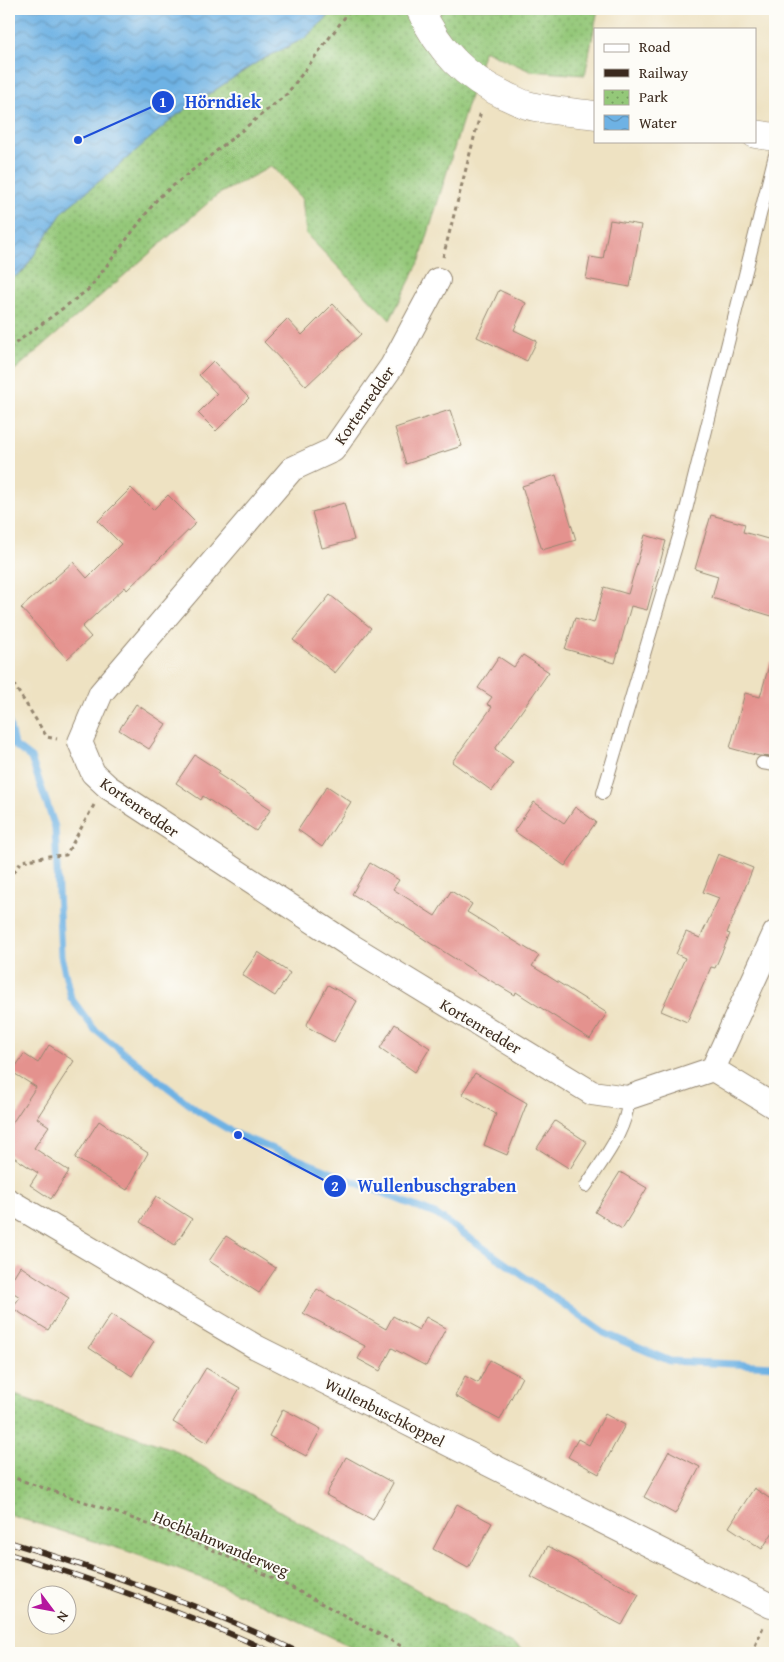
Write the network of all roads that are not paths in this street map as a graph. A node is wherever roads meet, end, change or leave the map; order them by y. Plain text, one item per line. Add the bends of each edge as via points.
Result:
1 (420, 9) edge
2 (594, 115) edge
3 (756, 134) edge
4 (775, 137) edge
5 (775, 154) edge
6 (438, 280) road end
7 (762, 763) dead end
8 (775, 764) edge
9 (604, 793) dead end
10 (775, 933) edge
11 (713, 1069) junction
12 (629, 1098) junction
13 (775, 1107) edge
14 (586, 1186) dead end
15 (9, 1201) edge
16 (773, 1605) edge

1 - 2 street via 444,50 458,66 487,87 526,105
3 - 4 street
5 - 9 lane via 682,526
6 - 12 street, Kortenredder via 392,366 333,450 292,469 101,694 80,742 93,773 108,787 348,944 592,1093
7 - 8 lane
10 - 11 street
11 - 12 street, Kortenredder
11 - 13 street
12 - 14 lane via 623,1127
15 - 16 street, Wullenbuschkoppel via 256,1347

